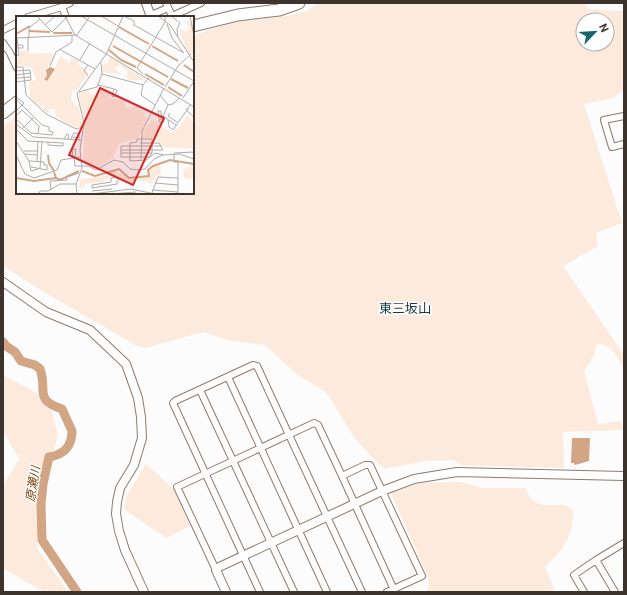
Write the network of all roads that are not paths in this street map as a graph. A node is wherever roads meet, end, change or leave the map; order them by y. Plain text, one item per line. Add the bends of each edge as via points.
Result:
1 (70, 3) edge
2 (146, 3) edge
3 (202, 3) edge
4 (292, 4) edge
5 (167, 6) edge
6 (62, 7) junction
7 (31, 16) edge
8 (66, 16) edge
9 (151, 16) edge
10 (16, 24) edge
11 (194, 26) edge
12 (3, 30) edge
13 (4, 46) edge
14 (16, 50) edge
15 (10, 53) junction
16 (16, 66) edge
17 (16, 103) edge
18 (3, 113) edge
19 (624, 116) edge
20 (624, 144) edge
21 (3, 282) edge
22 (228, 377) junction
23 (200, 390) junction
24 (289, 435) junction
25 (261, 447) junction
26 (233, 460) junction
27 (205, 474) junction
28 (342, 476) junction
29 (624, 476) edge
30 (382, 490) junction
31 (354, 504) junction
32 (326, 517) junction
33 (299, 529) junction
34 (270, 542) junction
35 (623, 546) edge
36 (243, 555) junction
37 (596, 560) junction
38 (216, 570) junction
39 (394, 590) edge
40 (144, 592) edge
41 (226, 592) edge
42 (260, 592) edge
43 (294, 592) edge
44 (327, 592) edge
45 (362, 592) edge
46 (387, 592) edge
47 (584, 592) edge
48 (615, 592) edge

1 - 6 street
2 - 9 street
3 - 5 street via 172,16
4 - 11 highway
5 - 9 street
6 - 7 street
6 - 8 street
10 - 12 street
13 - 15 street
14 - 15 street
15 - 16 street
17 - 18 highway
19 - 20 street via 604,120 612,147
21 - 40 street via 46,312 90,330 126,364 138,398 142,438 134,465 120,488 116,514 125,550
22 - 23 street
22 - 24 street via 257,366
22 - 25 street
23 - 26 street
23 - 27 street via 172,403
24 - 25 street
24 - 28 street via 314,424 318,425
24 - 32 street
25 - 26 street
25 - 33 street
26 - 27 street
26 - 34 street
27 - 36 street
27 - 38 street via 177,487
28 - 30 street via 370,465
28 - 31 street
29 - 30 street via 446,473 414,479
30 - 31 street
30 - 39 street via 422,576
31 - 32 street
31 - 39 street
32 - 33 street
32 - 45 street
33 - 34 street
33 - 44 street
34 - 36 street
34 - 43 street
35 - 37 street
36 - 38 street
36 - 42 street
37 - 47 street via 574,575
37 - 48 street
38 - 41 street
39 - 46 street

